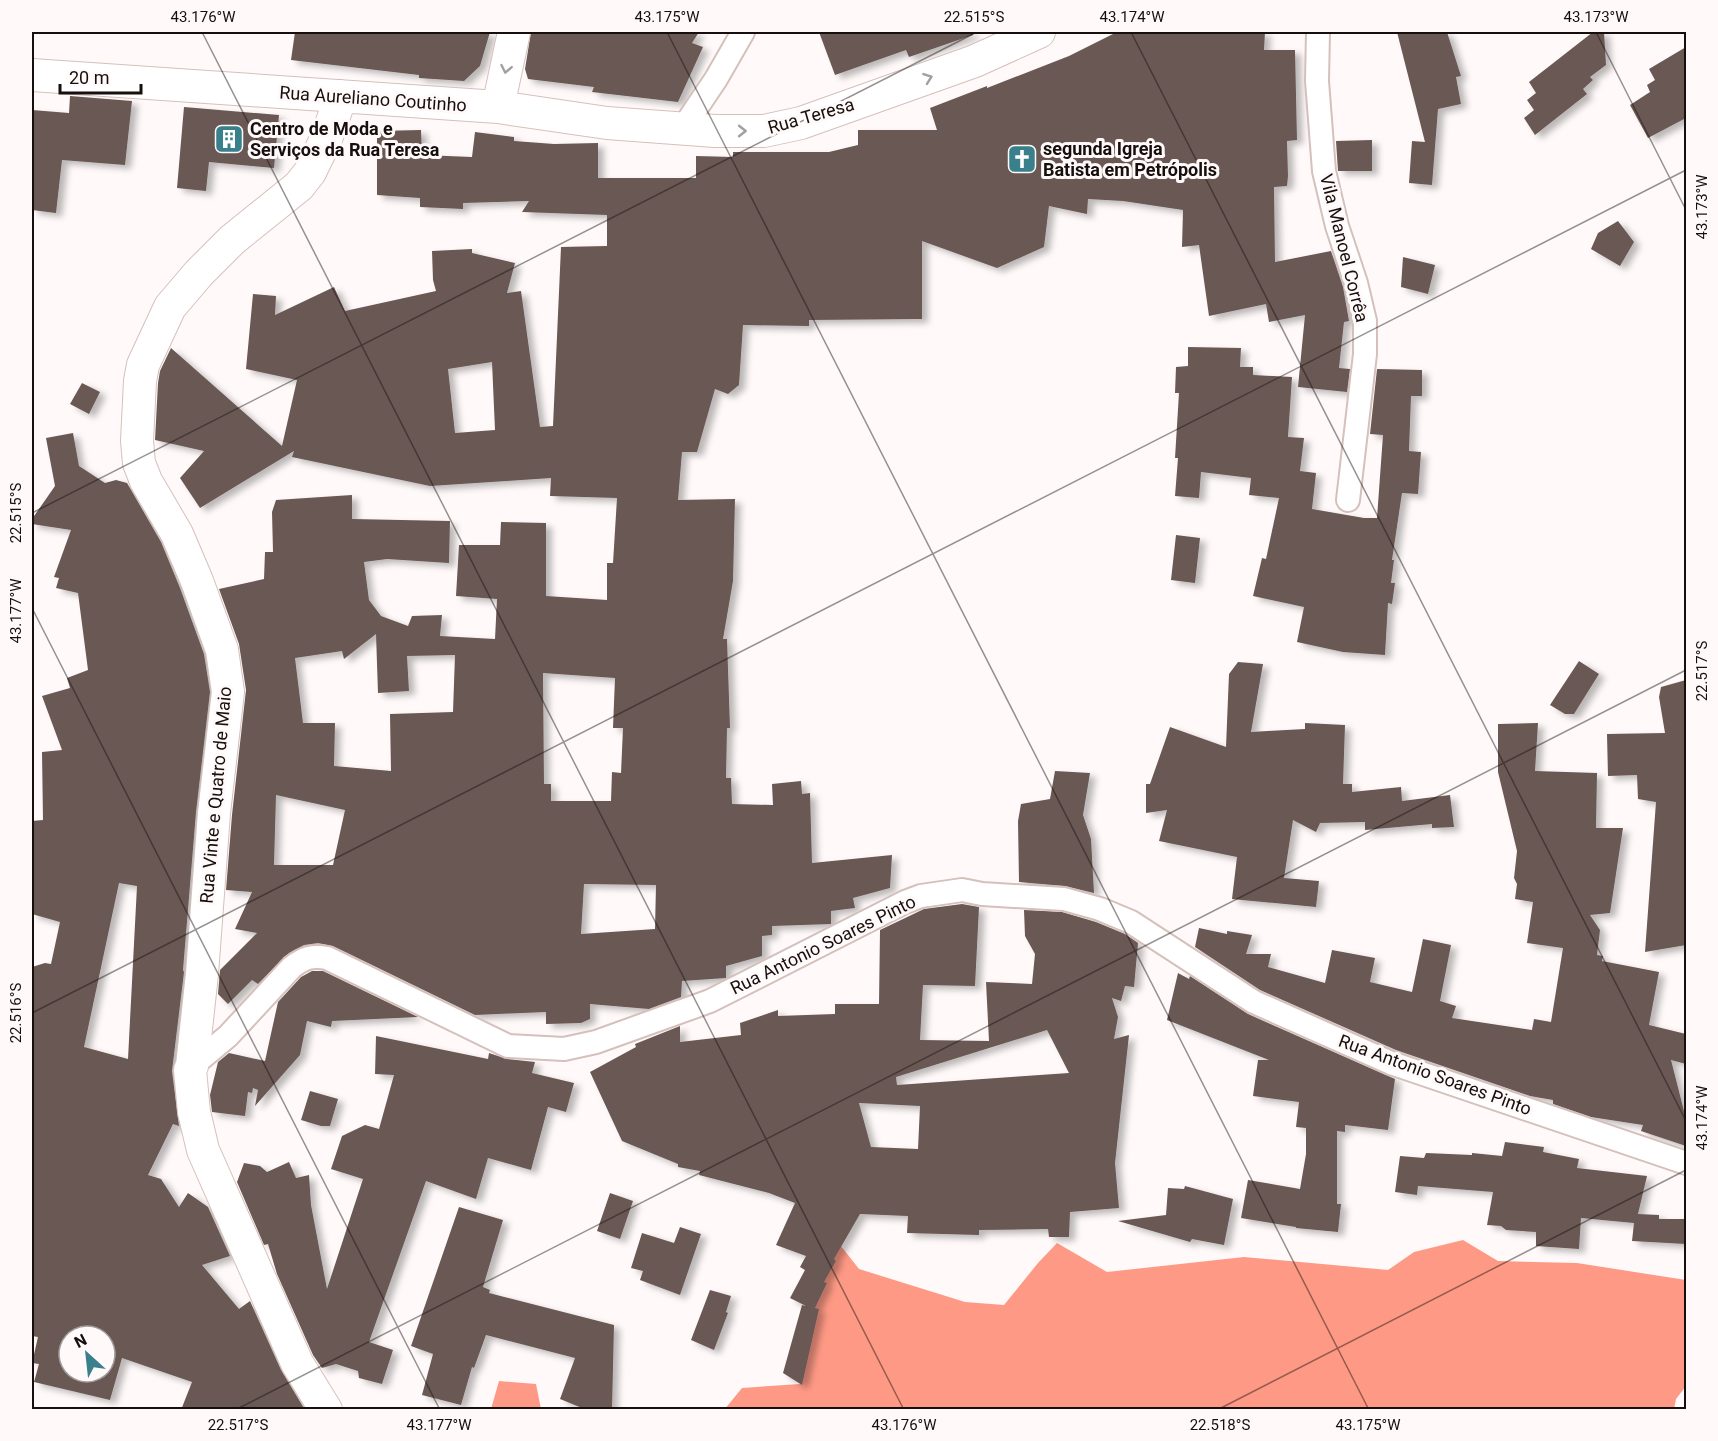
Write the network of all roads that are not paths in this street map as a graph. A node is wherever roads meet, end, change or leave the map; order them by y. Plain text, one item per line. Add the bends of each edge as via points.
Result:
1 (513, 32) edge
2 (743, 32) edge
3 (1039, 32) edge
4 (1318, 32) edge
5 (32, 75) edge
6 (341, 96) junction
7 (498, 107) junction
8 (683, 128) junction
9 (1348, 500) dead end
10 (192, 1066) junction
11 (1686, 1163) edge
12 (326, 1410) edge

1 -> 7 street
2 - 8 street
8 -> 3 street, Rua Teresa via 764,131 801,123 975,61
4 - 9 street, Vila Manoel Corrêa via 1317,81 1324,171 1365,321 1365,354
5 - 6 street, Rua Aureliano Coutinho
6 - 7 street, Rua Aureliano Coutinho
6 - 10 street, Rua Vinte e Quatro de Maio via 310,172 299,186 232,240 170,307 143,365 140,381 136,441 139,464 197,581 222,650 228,692
7 - 8 street, Rua Teresa via 607,123
10 - 11 street, Rua Antonio Soares Pinto via 228,1036 304,958 327,958 508,1046 564,1049 596,1042 710,1001 905,902 962,890 1064,899 1100,909 1131,922 1254,1002 1381,1058
10 - 12 street, Rua Vinte e Quatro de Maio via 194,1112 203,1150 297,1363

